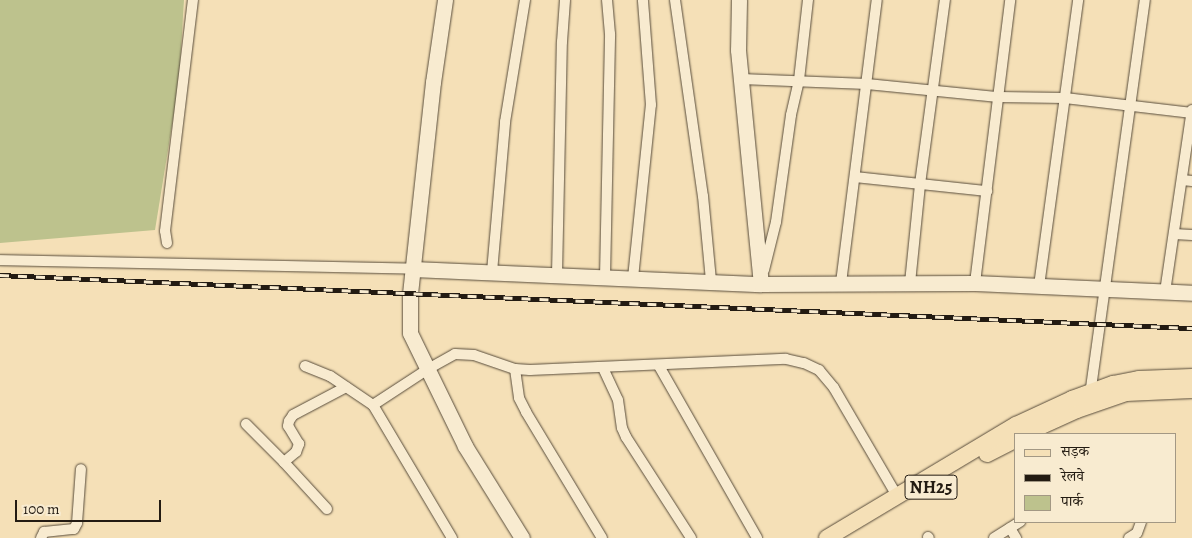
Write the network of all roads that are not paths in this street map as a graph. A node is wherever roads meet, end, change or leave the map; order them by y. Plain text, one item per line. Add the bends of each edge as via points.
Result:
1 (193, 0) edge
2 (445, 0) edge
3 (525, 0) edge
4 (565, 0) edge
5 (607, 0) edge
6 (643, 0) edge
7 (675, 0) edge
8 (739, 0) edge
9 (808, 0) edge
10 (877, 0) edge
11 (944, 0) edge
12 (1010, 0) edge
13 (1078, 0) edge
14 (1145, 0) edge
15 (741, 79) junction
16 (799, 80) junction
17 (867, 84) junction
18 (932, 90) junction
19 (998, 97) junction
20 (1065, 98) junction
21 (1130, 108) junction
22 (1192, 112) edge
23 (1191, 130) edge
24 (855, 177) junction
25 (1187, 180) edge
26 (920, 184) junction
27 (986, 191) junction
28 (1174, 234) junction
29 (1192, 235) edge
30 (167, 243) dead end
31 (0, 260) edge
32 (413, 269) junction
33 (492, 272) junction
34 (557, 275) junction
35 (605, 277) junction
36 (633, 278) junction
37 (711, 281) junction
38 (841, 283) junction
39 (910, 283) junction
40 (975, 283) junction
41 (761, 284) junction
42 (1039, 286) junction
43 (1105, 289) junction
44 (1165, 292) junction
45 (1192, 293) edge
46 (305, 366) dead end
47 (659, 366) junction
48 (428, 368) junction
49 (603, 368) junction
50 (515, 369) junction
51 (1192, 377) edge
52 (346, 387) junction
53 (1192, 390) edge
54 (1090, 398) junction
55 (372, 405) junction
56 (246, 424) dead end
57 (1026, 433) edge
58 (1014, 440) edge
59 (284, 462) junction
60 (81, 469) dead end
61 (898, 496) junction
62 (327, 509) dead end
63 (1018, 523) edge
64 (1141, 523) edge
65 (1010, 528) junction
66 (41, 538) edge
67 (452, 538) edge
68 (522, 538) edge
69 (602, 538) edge
70 (691, 538) edge
71 (756, 538) edge
72 (827, 538) edge
73 (848, 538) edge
74 (994, 538) edge
75 (1016, 538) edge
76 (1130, 538) edge

1 - 30 street
2 - 32 street
3 - 33 street via 505,122
4 - 34 street
5 - 35 street via 610,34
6 - 36 street via 651,105
7 - 37 street via 703,196
8 - 15 street
9 - 16 street
10 - 17 street
11 - 18 street
12 - 19 street
13 - 20 street
14 - 21 street
15 - 16 street
15 - 41 street
16 - 17 street
16 - 41 street via 776,222
17 - 18 street
17 - 24 street
18 - 19 street
18 - 26 street
19 - 20 street
19 - 27 street
20 - 21 street
20 - 42 street
21 - 22 street
21 - 43 street
22 - 23 street
23 - 25 street
24 - 26 street
24 - 38 street
25 - 28 street
26 - 27 street
26 - 39 street
27 - 40 street
28 - 29 street
28 - 44 street
31 - 32 street
32 - 33 street
32 - 48 street via 410,333
33 - 34 street
34 - 35 street
35 - 36 street
36 - 37 street
37 - 41 street
38 - 39 street
38 - 41 street
39 - 40 street
40 - 42 street
42 - 43 street
43 - 44 street
43 - 54 street
44 - 45 street
46 - 52 street
47 - 49 street
47 - 61 street via 786,359 819,370 834,388
47 - 71 street
48 - 50 street via 455,354 474,355
48 - 55 street
48 - 68 street via 465,446
49 - 50 street
49 - 70 street via 618,400 626,437
50 - 69 street via 519,398 526,412
51 - 54 main road, NH25 via 1139,379
52 - 55 street
52 - 59 street via 293,415 288,426 299,444 296,452
53 - 54 main road, NH25
54 - 57 main road, NH25
54 - 61 main road, NH25 via 1016,425
55 - 67 street
56 - 59 street
58 - 73 main road, NH25
59 - 62 street
60 - 66 street via 77,523 71,530 44,532
61 - 72 main road, NH25
63 - 65 street
64 - 76 street via 1137,533
65 - 74 street
65 - 75 street

